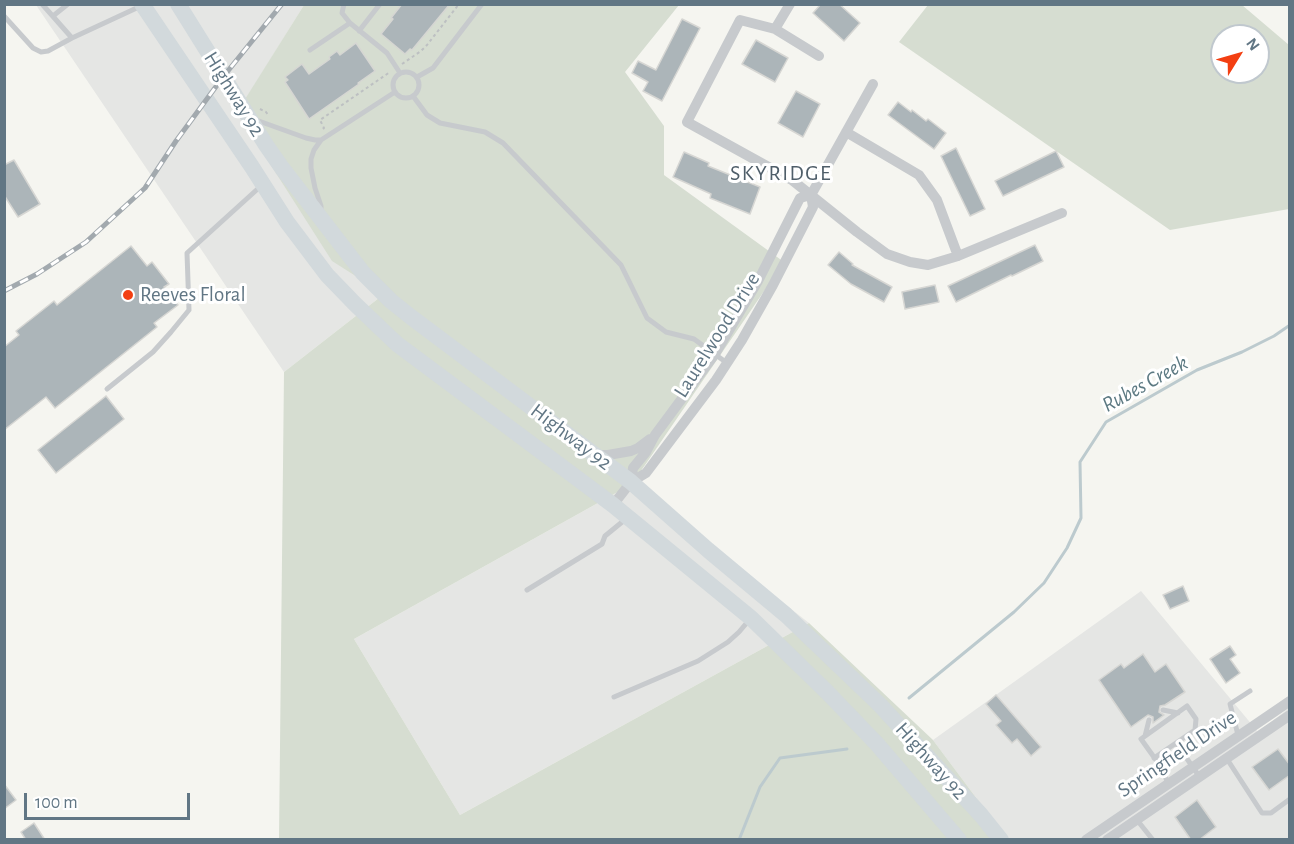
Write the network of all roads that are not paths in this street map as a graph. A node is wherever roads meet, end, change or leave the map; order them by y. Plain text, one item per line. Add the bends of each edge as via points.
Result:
1 (42, 4) edge
2 (68, 4) edge
3 (178, 4) edge
4 (344, 4) edge
5 (380, 4) edge
6 (482, 4) edge
7 (790, 4) edge
8 (143, 5) edge
9 (4, 16) edge
10 (53, 16) junction
11 (350, 23) junction
12 (775, 29) junction
13 (360, 31) junction
14 (72, 38) junction
15 (310, 50) dead end
16 (819, 57) dead end
17 (398, 70) junction
18 (417, 77) junction
19 (873, 84) dead end
20 (395, 92) junction
21 (413, 96) junction
22 (254, 113) junction
23 (846, 132) junction
24 (321, 140) junction
25 (282, 168) junction
26 (263, 184) junction
27 (811, 195) junction
28 (1062, 213) dead end
29 (319, 215) junction
30 (958, 256) junction
31 (715, 354) junction
32 (727, 363) junction
33 (107, 389) dead end
34 (655, 435) junction
35 (595, 454) junction
36 (631, 482) junction
37 (613, 506) junction
38 (628, 517) junction
39 (527, 590) dead end
40 (751, 618) junction
41 (1250, 691) dead end
42 (614, 697) dead end
43 (1290, 701) edge
44 (1163, 710) dead end
45 (1178, 712) junction
46 (1290, 715) edge
47 (1149, 720) dead end
48 (1238, 735) junction
49 (1145, 736) junction
50 (1176, 743) junction
51 (1223, 752) junction
52 (1154, 758) junction
53 (1192, 766) junction
54 (1199, 776) junction
55 (1168, 783) junction
56 (1290, 800) edge
57 (1130, 809) junction
58 (1137, 819) junction
59 (958, 840) edge
60 (1001, 840) edge
61 (1086, 840) edge
62 (1107, 840) edge
63 (1153, 840) edge

1 - 10 lane
2 - 10 lane
3 - 22 main road, Highway 92
4 - 11 lane via 342,13
5 - 13 lane
6 - 18 lane via 433,68
7 - 12 street
8 - 14 lane
8 - 26 main road, Highway 92
9 - 14 lane via 41,52
10 - 14 lane
11 - 13 lane
11 - 15 lane
12 - 16 street
12 - 27 street via 740,20 687,122 792,180
13 - 17 lane via 387,53
17 - 18 lane
17 - 20 lane via 393,82
18 - 21 lane via 419,85
19 - 23 street, Laurelwood Drive
20 - 21 lane via 404,98
20 - 24 lane
21 - 31 lane via 427,115 440,123 485,132 503,143 621,265 647,318 666,332 694,339
22 - 24 lane via 306,138
22 - 25 main road, Highway 92
23 - 27 street, Laurelwood Drive
23 - 30 street via 919,175 937,200
24 - 29 lane via 311,159 321,206
25 - 26 main road
25 - 29 main road, Highway 92
26 - 33 lane via 187,253 189,310 153,352
26 - 37 main road, Highway 92 via 327,275 397,344
27 - 30 street via 887,254 928,265
27 - 31 street, Laurelwood Drive via 800,198
27 - 32 street, Laurelwood Drive via 813,207 757,315
28 - 30 street
29 - 35 main road, Highway 92 via 363,273 391,301
31 - 32 lane
31 - 34 street, Laurelwood Drive
32 - 36 street, Laurelwood Drive via 646,473
34 - 35 street, Laurelwood Drive via 631,451
34 - 36 street, Laurelwood Drive via 633,468
35 - 36 main road, Highway 92
36 - 37 street, Laurelwood Drive
36 - 60 main road, Highway 92 via 786,615 880,705
37 - 38 main road, Highway 92
38 - 39 lane via 605,536 602,544
38 - 40 main road, Highway 92
40 - 42 lane via 728,642 698,661
40 - 59 main road, Highway 92 via 877,744
41 - 48 lane via 1230,704
43 - 48 street, Springfield Drive
44 - 45 lane
45 - 49 lane
45 - 50 lane via 1186,706 1196,719 1195,730
46 - 51 street, Springfield Drive
47 - 49 lane
48 - 51 street, Springfield Drive
49 - 52 lane via 1141,739
50 - 52 lane
50 - 53 lane
51 - 53 street, Springfield Drive
51 - 54 street, Springfield Drive
51 - 56 lane via 1263,813 1270,813
52 - 55 lane
53 - 54 lane
53 - 55 street, Springfield Drive
54 - 58 street, Springfield Drive
55 - 57 street, Springfield Drive
57 - 58 lane
57 - 61 street, Springfield Drive
58 - 62 street, Springfield Drive
58 - 63 lane

